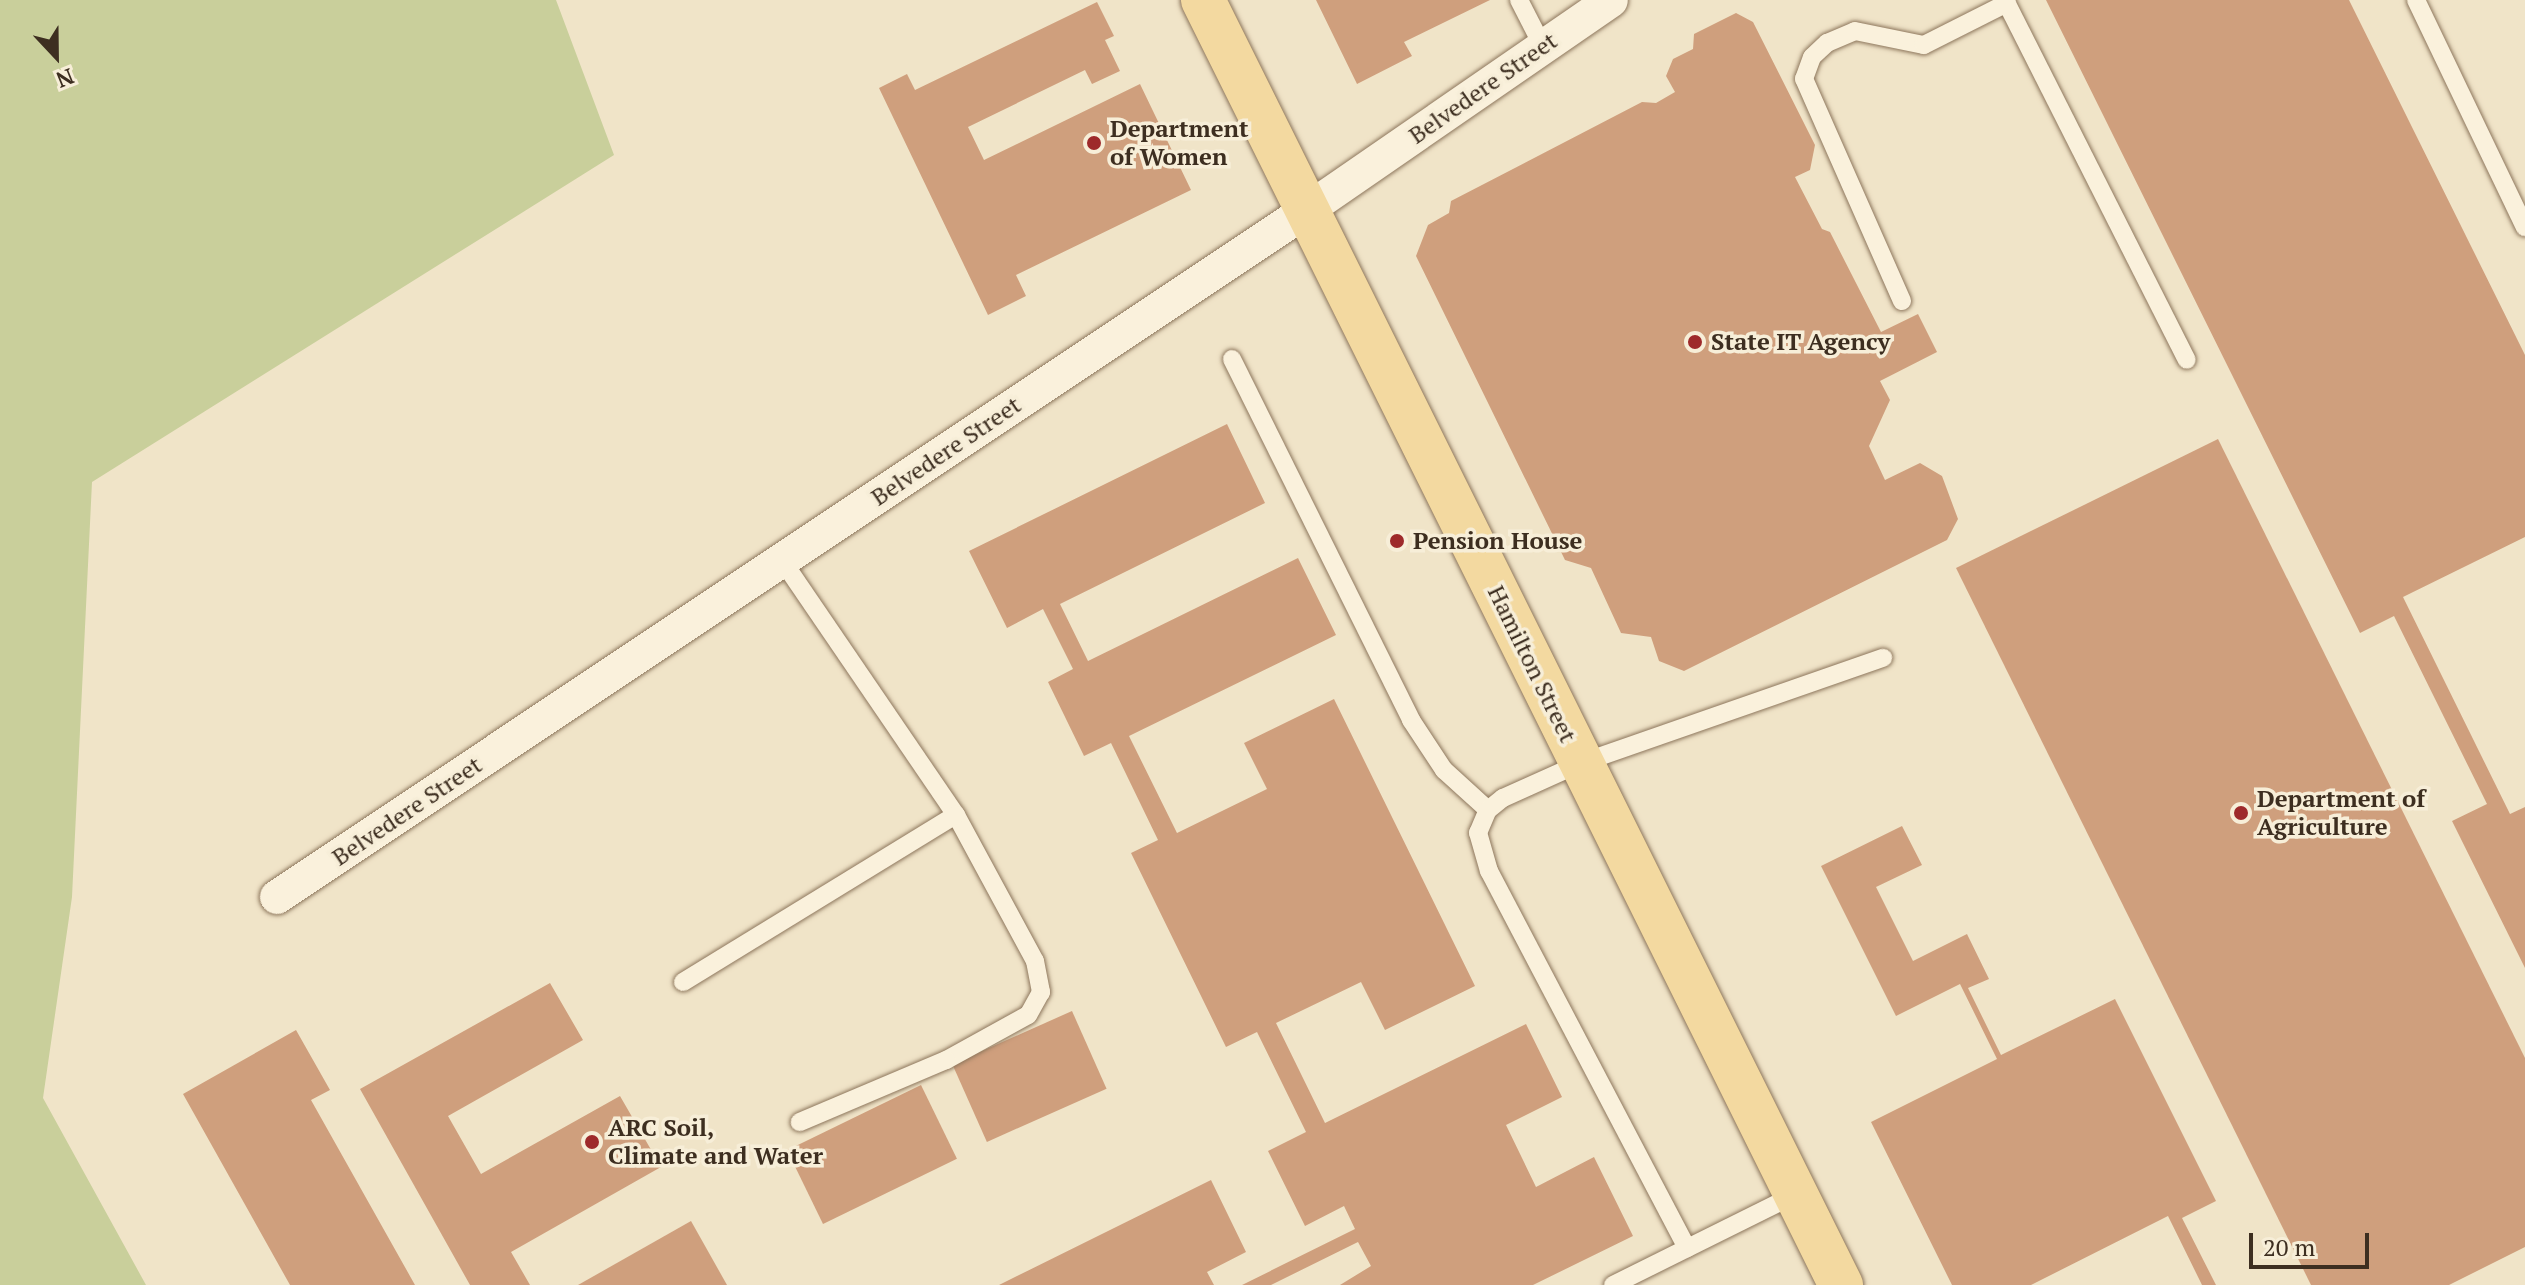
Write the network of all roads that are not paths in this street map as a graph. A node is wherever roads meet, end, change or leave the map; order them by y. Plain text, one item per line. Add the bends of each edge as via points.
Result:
1 (1203, 0) edge
2 (1519, 0) edge
3 (1611, 0) edge
4 (2416, 0) edge
5 (2006, 2) edge
6 (1543, 47) junction
7 (1307, 210) junction
8 (2525, 227) edge
9 (1902, 301) dead end
10 (1232, 359) dead end
11 (2187, 360) dead end
12 (782, 560) junction
13 (1883, 658) dead end
14 (1581, 763) junction
15 (1488, 810) junction
16 (956, 815) junction
17 (277, 897) dead end
18 (683, 982) dead end
19 (800, 1122) dead end
20 (1796, 1194) junction
21 (1687, 1248) junction
22 (1613, 1285) edge
23 (1841, 1285) edge

1 - 7 main road, Hamilton Street
2 - 6 lane
3 - 6 street, Belvedere Street
4 - 8 lane
5 - 9 lane via 1924,45 1855,31 1819,50 1804,79
5 - 11 lane
6 - 7 street, Belvedere Street
7 - 12 street, Belvedere Street
7 - 14 main road, Hamilton Street
10 - 15 lane via 1411,720 1444,770
12 - 16 lane
12 - 17 street, Belvedere Street
13 - 14 lane
14 - 15 lane
14 - 20 main road, Hamilton Street
15 - 21 lane via 1478,833 1489,871
16 - 18 lane
16 - 19 lane via 1035,961 1041,992 1028,1015 946,1060
20 - 21 lane
20 - 23 main road, Hamilton Street
21 - 22 lane

